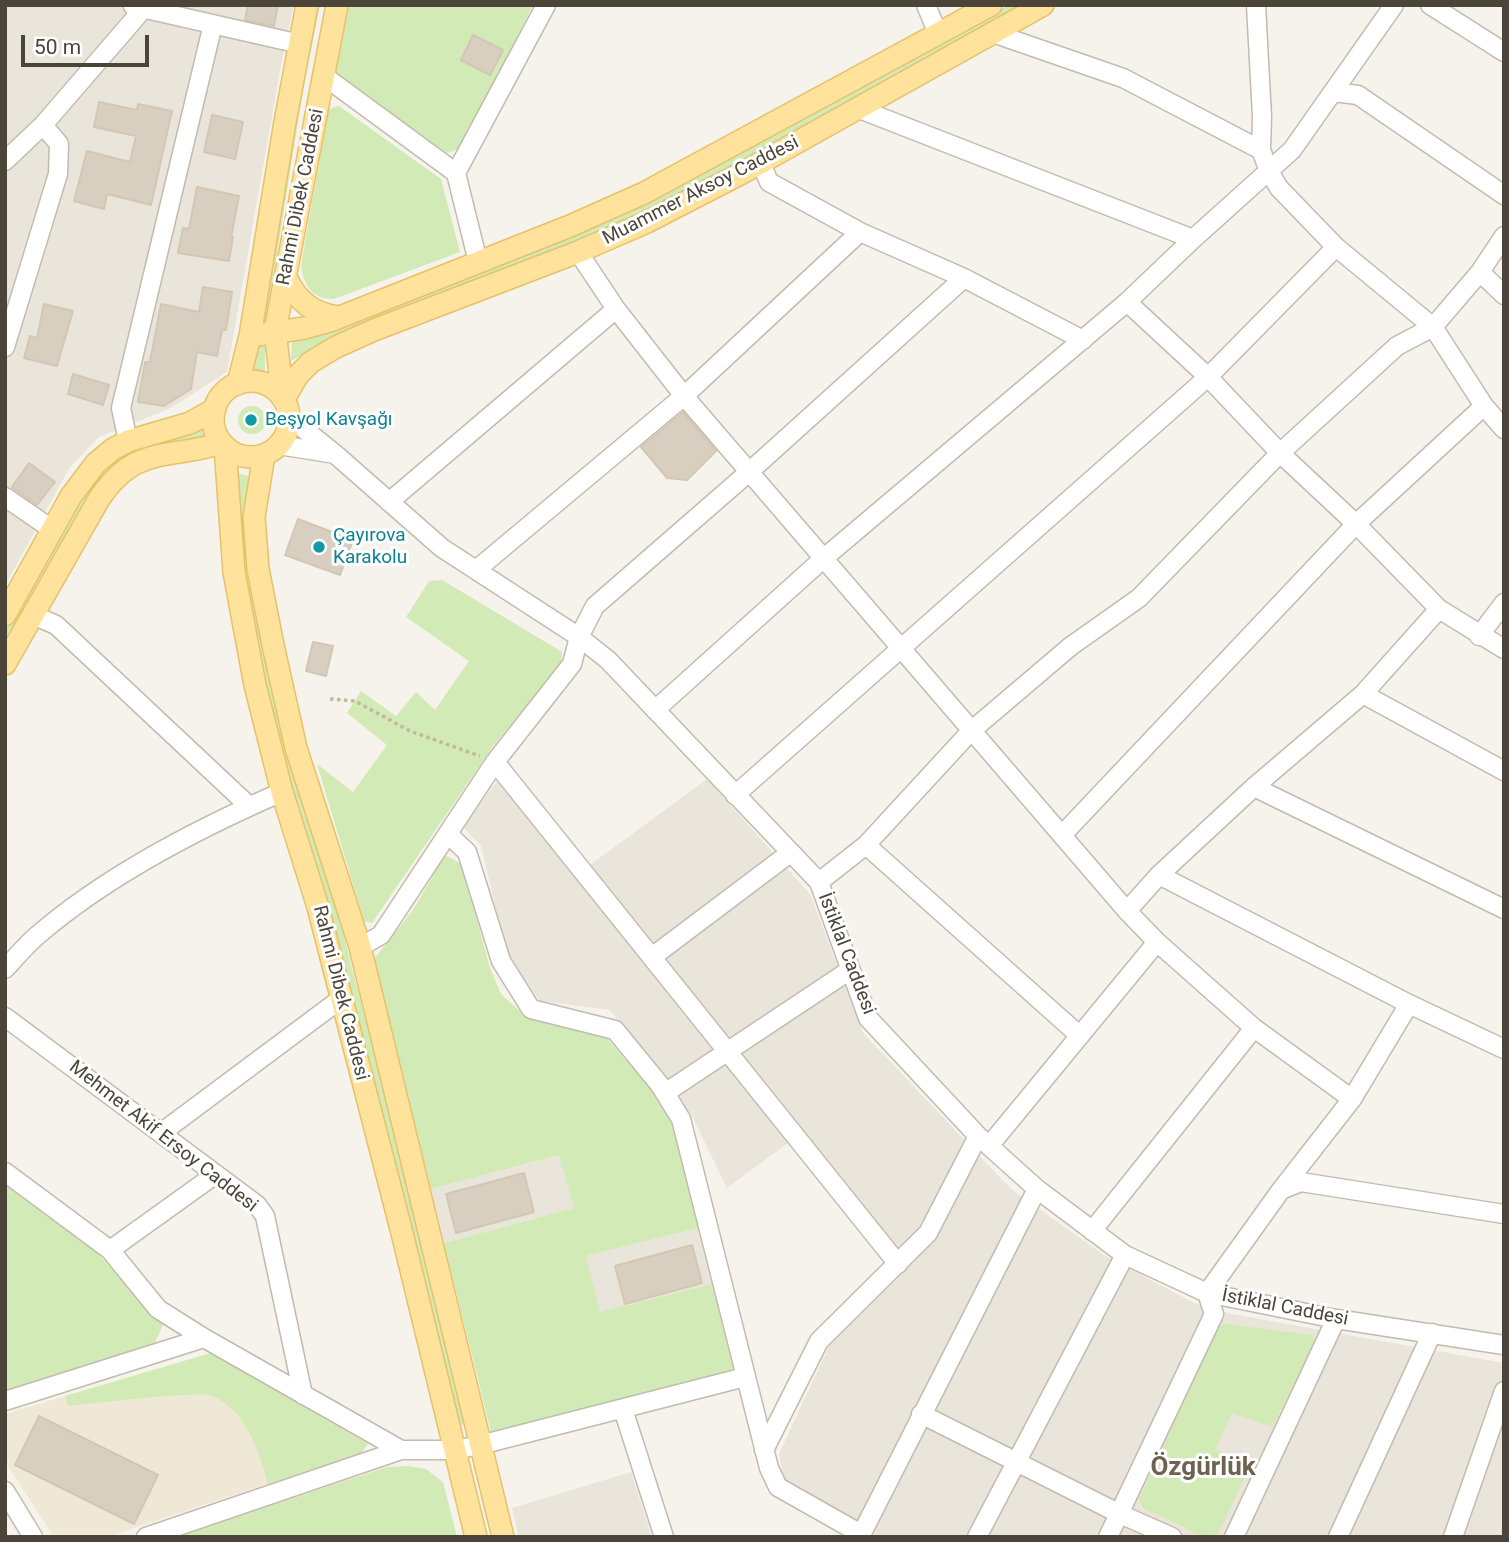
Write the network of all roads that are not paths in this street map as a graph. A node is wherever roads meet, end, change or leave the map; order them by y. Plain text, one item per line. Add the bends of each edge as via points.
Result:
1 (307, 5) edge
2 (337, 5) edge
3 (546, 5) edge
4 (926, 5) edge
5 (990, 5) edge
6 (1043, 5) edge
7 (1256, 5) edge
8 (1394, 5) edge
9 (1430, 5) edge
10 (138, 7) edge
11 (213, 24) junction
12 (993, 33) junction
13 (938, 34) junction
14 (300, 44) junction
15 (1504, 52) edge
16 (324, 76) junction
17 (1333, 92) junction
18 (858, 108) junction
19 (43, 125) junction
20 (1261, 150) junction
21 (5, 162) edge
22 (761, 163) junction
23 (1269, 172) junction
24 (456, 173) junction
25 (1504, 195) edge
26 (860, 232) junction
27 (1504, 236) edge
28 (1193, 239) junction
29 (1336, 247) junction
30 (578, 252) junction
31 (478, 262) junction
32 (1480, 272) junction
33 (286, 277) junction
34 (964, 278) junction
35 (1504, 295) edge
36 (1128, 302) junction
37 (616, 309) junction
38 (340, 317) junction
39 (1433, 327) junction
40 (275, 331) junction
41 (250, 336) junction
42 (1083, 340) junction
43 (5, 347) edge
44 (1208, 377) junction
45 (239, 384) junction
46 (684, 396) junction
47 (283, 402) junction
48 (1484, 406) junction
49 (215, 409) junction
50 (1504, 429) edge
51 (128, 441) junction
52 (224, 445) junction
53 (271, 450) junction
54 (1280, 453) junction
55 (335, 454) junction
56 (749, 472) junction
57 (5, 498) edge
58 (389, 502) junction
59 (1356, 524) junction
60 (52, 530) junction
61 (824, 558) junction
62 (476, 570) junction
63 (1504, 603) edge
64 (1439, 609) junction
65 (5, 615) edge
66 (33, 615) junction
67 (1479, 636) junction
68 (579, 637) junction
69 (902, 649) junction
70 (1504, 649) edge
71 (5, 664) edge
72 (1363, 694) junction
73 (655, 710) junction
74 (971, 731) junction
75 (495, 762) junction
76 (1504, 771) edge
77 (1254, 787) junction
78 (282, 792) junction
79 (735, 794) junction
80 (249, 806) junction
81 (447, 834) junction
82 (1062, 835) junction
83 (866, 845) junction
84 (790, 853) junction
85 (1160, 876) junction
86 (819, 882) junction
87 (1504, 909) edge
88 (1127, 911) junction
89 (1157, 942) junction
90 (360, 947) junction
91 (652, 957) junction
92 (5, 969) edge
93 (849, 970) junction
94 (342, 998) junction
95 (1409, 1004) junction
96 (5, 1017) edge
97 (1254, 1028) junction
98 (1080, 1037) junction
99 (1504, 1049) edge
100 (727, 1052) junction
101 (665, 1093) junction
102 (1352, 1099) junction
103 (161, 1133) junction
104 (984, 1141) junction
105 (5, 1171) edge
106 (216, 1174) junction
107 (1037, 1189) junction
108 (1281, 1191) junction
109 (1504, 1214) edge
110 (1092, 1231) junction
111 (110, 1250) junction
112 (1125, 1255) junction
113 (898, 1264) junction
114 (1207, 1293) junction
115 (1336, 1319) junction
116 (1432, 1333) junction
117 (204, 1338) junction
118 (1504, 1345) edge
119 (745, 1377) junction
120 (1504, 1391) edge
121 (303, 1395) junction
122 (5, 1401) edge
123 (624, 1409) junction
124 (921, 1414) junction
125 (480, 1446) junction
126 (401, 1450) junction
127 (454, 1450) junction
128 (764, 1450) junction
129 (1016, 1462) junction
130 (5, 1491) edge
131 (1120, 1514) junction
132 (861, 1535) edge
133 (33, 1537) edge
134 (146, 1537) edge
135 (476, 1537) edge
136 (502, 1537) edge
137 (664, 1537) edge
138 (977, 1537) edge
139 (1108, 1537) edge
140 (1172, 1537) edge
141 (1234, 1537) edge
142 (1338, 1537) edge
143 (1452, 1537) edge

1 - 14 main road, Rahmi Dibek Caddesi
2 - 16 main road, Rahmi Dibek Caddesi
3 - 24 street
4 - 13 street
5 - 13 main road
6 - 12 main road, Muammer Aksoy Caddesi
7 - 20 street
8 - 17 street
9 - 15 street
10 - 11 street
10 - 19 street
11 - 14 street
11 - 51 street via 121,408
12 - 18 main road, Muammer Aksoy Caddesi
12 - 20 street via 1123,78
13 - 31 main road via 644,193
14 - 41 main road, Rahmi Dibek Caddesi
16 - 24 street
16 - 33 main road, Rahmi Dibek Caddesi
17 - 23 street via 1292,150
17 - 25 street via 1358,95
18 - 22 main road, Muammer Aksoy Caddesi
18 - 28 street
19 - 21 street
19 - 43 street via 59,144 58,174
20 - 23 street
22 - 26 street via 769,182
22 - 30 main road, Muammer Aksoy Caddesi
23 - 28 street
23 - 29 street
24 - 31 street
26 - 34 street
26 - 46 street
27 - 32 street
28 - 36 street
29 - 39 street
29 - 44 street
30 - 37 street
30 - 47 main road, Muammer Aksoy Caddesi via 336,347 298,375
31 - 38 main road
32 - 35 street
32 - 39 street
33 - 38 main road via 304,304 326,316
33 - 40 main road, Rahmi Dibek Caddesi
34 - 42 street
34 - 56 street
36 - 42 street
36 - 44 street
37 - 46 street
37 - 58 street
38 - 40 main road via 317,326
39 - 48 street
39 - 54 street via 1397,346
40 - 41 main road
40 - 47 main road, Rahmi Dibek Caddesi
41 - 45 main road, Rahmi Dibek Caddesi
42 - 61 street
44 - 54 street
44 - 69 street
45 - 47 main road via 255,381
45 - 49 main road via 222,395
46 - 56 street
46 - 62 street
47 - 53 main road, Rahmi Dibek Caddesi via 288,429
47 - 55 street, İstiklal Caddesi
48 - 50 street
48 - 59 street
49 - 51 main road via 190,423
49 - 52 main road, Rahmi Dibek Caddesi via 216,433
51 - 60 main road via 113,449 84,478
52 - 53 main road via 243,456
52 - 66 main road via 159,454 118,475 99,499
52 - 78 main road, Rahmi Dibek Caddesi via 238,605
53 - 55 street
53 - 90 main road, Rahmi Dibek Caddesi via 256,494 258,569 296,748
54 - 59 street
54 - 74 street via 1139,598 1071,646
55 - 58 street, İstiklal Caddesi
56 - 61 street
56 - 68 street via 595,606
57 - 60 street
58 - 62 street, İstiklal Caddesi via 442,548
59 - 64 street
59 - 82 street
60 - 65 main road
61 - 69 street
61 - 73 street
62 - 68 street, İstiklal Caddesi
63 - 67 street
64 - 67 street
64 - 72 street
66 - 71 main road
66 - 80 street via 56,625
67 - 70 street
68 - 73 street, İstiklal Caddesi via 608,660
68 - 75 street via 572,664
69 - 74 street
69 - 79 street
72 - 76 street
72 - 77 street
73 - 79 street, İstiklal Caddesi
74 - 82 street
74 - 83 street
75 - 81 street
75 - 91 street
77 - 85 street
77 - 87 street
78 - 80 street
78 - 94 main road, Rahmi Dibek Caddesi
79 - 84 street, İstiklal Caddesi
80 - 92 street via 170,847 78,904
81 - 90 street via 381,935
81 - 101 street via 467,852 501,961 531,1009 615,1030
82 - 88 street
83 - 86 street
83 - 98 street
84 - 86 street, İstiklal Caddesi
84 - 91 street
85 - 88 street
85 - 95 street
86 - 93 street, İstiklal Caddesi
88 - 89 street
89 - 97 street
89 - 98 street
90 - 125 main road, Rahmi Dibek Caddesi
91 - 100 street
93 - 100 street
93 - 104 street, İstiklal Caddesi via 868,1018
94 - 103 street
94 - 127 main road, Rahmi Dibek Caddesi
95 - 99 street
95 - 102 street
96 - 103 street, Mehmet Akif Ersoy Caddesi
97 - 102 street
97 - 110 street
98 - 104 street
100 - 101 street
100 - 113 street
101 - 119 street via 681,1119
102 - 108 street
103 - 106 street, Mehmet Akif Ersoy Caddesi
104 - 107 street, İstiklal Caddesi
104 - 113 street via 928,1233
105 - 111 street
106 - 111 street
106 - 121 street, Mehmet Akif Ersoy Caddesi via 265,1216
107 - 110 street, İstiklal Caddesi
107 - 124 street
108 - 109 street via 1301,1182
108 - 114 street
110 - 112 street, İstiklal Caddesi
111 - 117 street via 158,1309
112 - 114 street, İstiklal Caddesi
112 - 129 street
113 - 128 street via 819,1341
114 - 115 street, İstiklal Caddesi
114 - 131 street via 1214,1314
115 - 116 street, İstiklal Caddesi
115 - 141 street
116 - 118 street, İstiklal Caddesi
116 - 142 street
117 - 121 street
117 - 122 street
119 - 123 street
119 - 128 street
120 - 143 street
121 - 126 street
123 - 125 street
123 - 137 street
124 - 129 street
124 - 132 street
125 - 127 street
125 - 136 main road, Rahmi Dibek Caddesi
126 - 127 street
126 - 134 street
127 - 135 main road, Rahmi Dibek Caddesi
128 - 132 street via 778,1487
129 - 131 street
129 - 138 street
130 - 133 street
131 - 139 street
131 - 140 street

